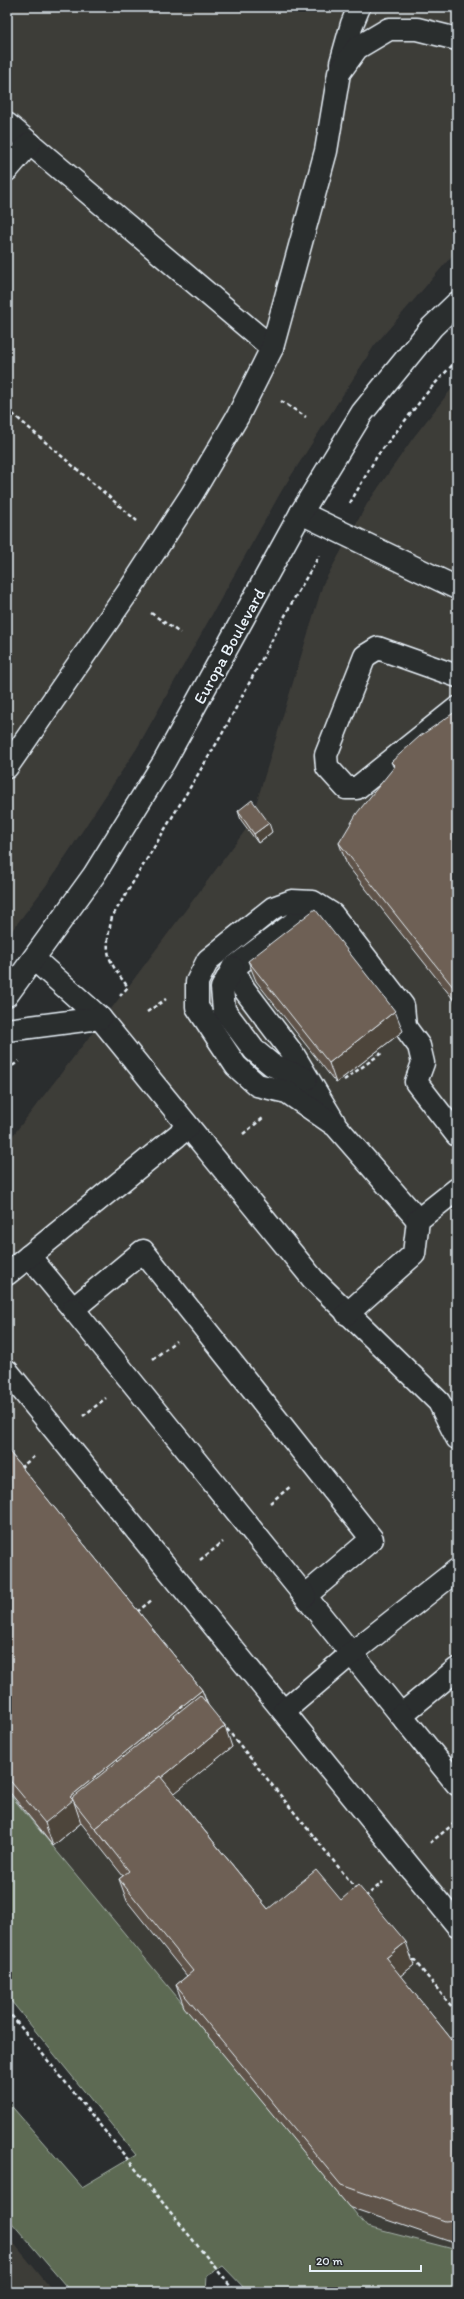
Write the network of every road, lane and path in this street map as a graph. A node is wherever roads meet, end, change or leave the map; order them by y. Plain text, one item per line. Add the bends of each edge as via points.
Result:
1 (359, 7) edge
2 (457, 39) edge
3 (339, 73) junction
4 (7, 124) edge
5 (30, 143) junction
6 (7, 170) edge
7 (457, 303) edge
8 (272, 348) junction
9 (457, 360) edge
10 (280, 401) dead end
11 (7, 410) edge
12 (306, 417) dead end
13 (377, 456) dead end
14 (302, 513) junction
15 (161, 542) junction
16 (457, 588) edge
17 (295, 597) dead end
18 (147, 611) dead end
19 (180, 633) dead end
20 (457, 676) edge
21 (457, 708) edge
22 (7, 767) edge
23 (34, 959) junction
24 (233, 968) junction
25 (128, 987) dead end
26 (7, 996) edge
27 (100, 1018) junction
28 (405, 1027) junction
29 (7, 1030) edge
30 (306, 1079) junction
31 (336, 1126) junction
32 (188, 1128) junction
33 (457, 1135) edge
34 (457, 1189) edge
35 (418, 1220) junction
36 (29, 1256) junction
37 (7, 1274) edge
38 (73, 1309) junction
39 (347, 1314) junction
40 (7, 1371) edge
41 (448, 1405) edge
42 (457, 1438) edge
43 (15, 1464) edge
44 (23, 1475) edge
45 (457, 1570) edge
46 (305, 1596) junction
47 (352, 1654) junction
48 (457, 1669) edge
49 (284, 1711) junction
50 (214, 1713) edge
51 (401, 1715) junction
52 (457, 1784) edge
53 (368, 1904) edge
54 (457, 1924) edge
55 (408, 1953) dead end
56 (7, 2010) edge
57 (457, 2013) edge
58 (235, 2292) edge

1 - 3 street
2 - 3 street via 417,28 389,29 357,48
3 - 8 street via 326,151
4 - 5 street
5 - 6 street
5 - 8 street
7 - 14 street, Europa Boulevard via 432,327 362,413
8 - 15 street via 238,416
9 - 13 path via 430,389
10 - 12 path
11 - 15 path
14 - 16 street
14 - 23 street, Europa Boulevard via 164,762 94,875
15 - 22 street
17 - 25 path via 221,736 112,917 106,942 111,965
18 - 19 path
20 - 21 street via 378,648 365,656 326,755 327,766 346,788 357,788
23 - 26 street, Europa Boulevard
23 - 27 street
24 - 28 street via 310,911 325,922
24 - 30 street via 244,989 294,1054
24 - 30 street via 222,988 224,1010 254,1050 272,1065
27 - 29 street
27 - 32 street
28 - 31 street via 403,1006 332,914 313,902 292,901 273,908 208,960 197,982 197,1007 236,1066 257,1085 288,1092
28 - 33 street via 418,1046 423,1063 416,1082
30 - 31 street via 321,1098
31 - 35 street
32 - 36 street
32 - 39 street via 313,1280
34 - 35 street
35 - 39 street via 414,1254
36 - 37 street
36 - 38 street
38 - 46 street
38 - 46 street via 143,1251 372,1539
39 - 41 street
40 - 49 street
41 - 42 street
43 - 44 path
45 - 47 street
46 - 47 street
47 - 49 street
47 - 51 street
48 - 51 street
49 - 54 street
50 - 53 path
51 - 52 street
55 - 57 path
56 - 58 path

